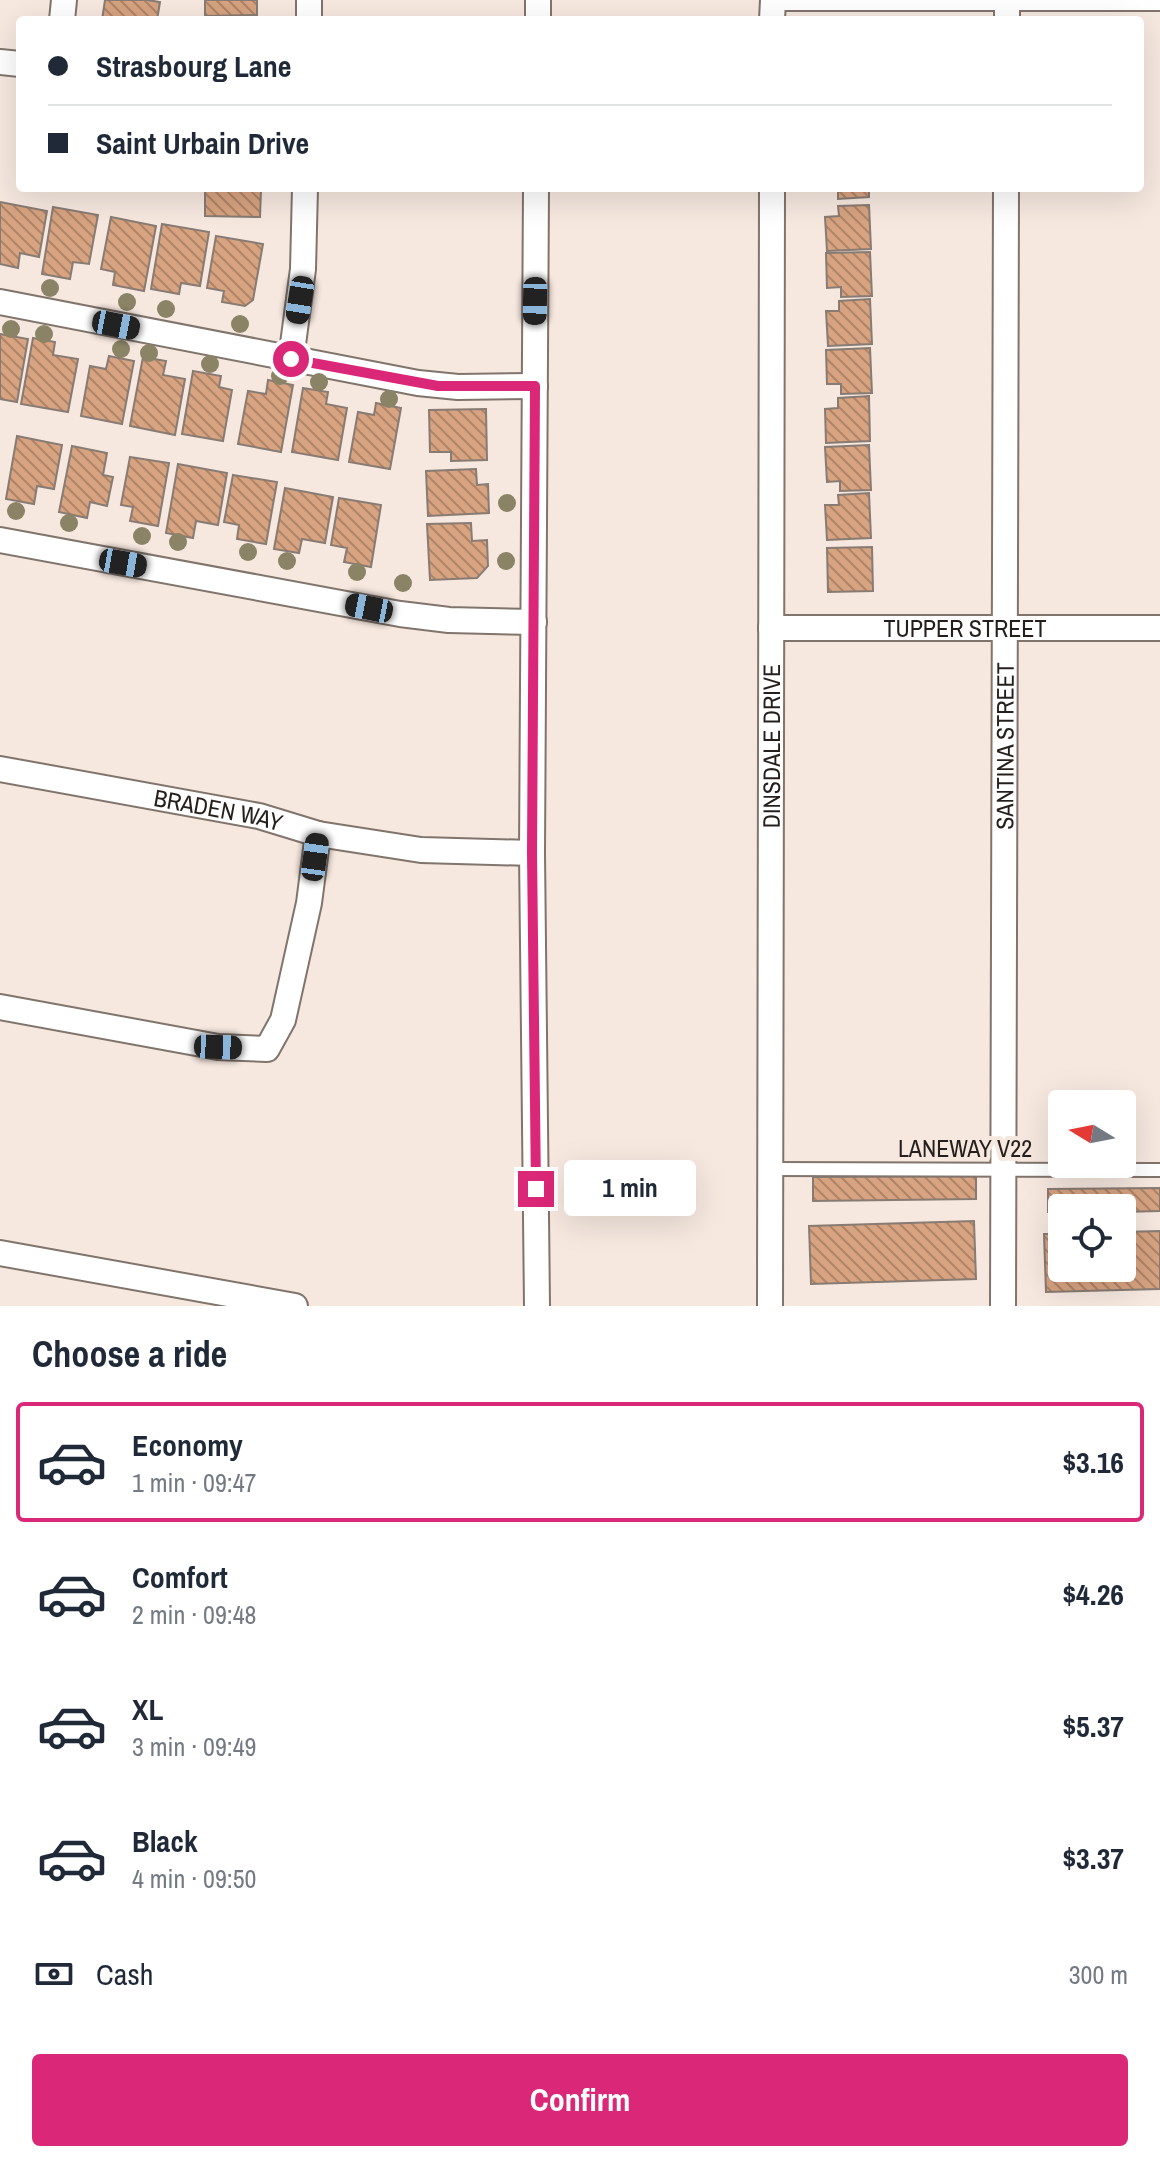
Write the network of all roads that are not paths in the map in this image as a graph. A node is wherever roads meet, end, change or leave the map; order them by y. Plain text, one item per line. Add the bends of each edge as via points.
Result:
1 (1160, 4) edge
2 (773, 8) edge
3 (1007, 8) edge
4 (305, 192) edge
5 (536, 192) edge
6 (772, 192) edge
7 (1006, 192) edge
8 (0, 302) edge
9 (291, 359) junction
10 (535, 386) junction
11 (0, 540) edge
12 (534, 622) junction
13 (1004, 627) junction
14 (771, 628) junction
15 (1160, 628) edge
16 (0, 769) edge
17 (318, 834) junction
18 (532, 853) junction
19 (0, 1007) edge
20 (770, 1169) junction
21 (1003, 1170) junction
22 (1160, 1170) edge
23 (0, 1253) edge
24 (295, 1306) edge
25 (537, 1306) edge
26 (770, 1306) edge
27 (1003, 1306) edge

1 - 3 lane
2 - 3 lane
4 - 9 street via 303,269
5 - 10 street
6 - 14 street, DINSDALE DRIVE
7 - 13 street, SANTINA STREET
8 - 9 street
9 - 10 street via 438,386
10 - 12 street
11 - 12 street via 424,618
12 - 18 street
13 - 14 street, TUPPER STREET
13 - 15 street, TUPPER STREET
13 - 21 street, SANTINA STREET
14 - 20 street, DINSDALE DRIVE
16 - 17 street, BRADEN WAY via 259,816
17 - 18 street, BRADEN WAY via 421,850
17 - 19 street via 283,1020 267,1049 218,1047
18 - 25 street
20 - 21 lane, LANEWAY V22
20 - 26 street, DINSDALE DRIVE
21 - 22 lane, LANEWAY V22
21 - 27 street, SANTINA STREET
23 - 24 street

